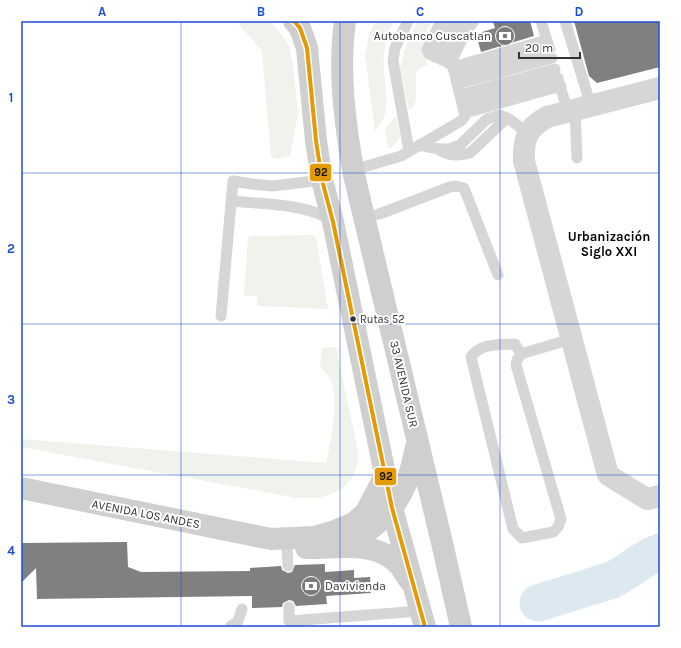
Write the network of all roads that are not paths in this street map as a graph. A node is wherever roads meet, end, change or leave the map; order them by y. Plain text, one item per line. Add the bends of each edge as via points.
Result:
1 (294, 21) edge
2 (345, 21) edge
3 (408, 21) edge
4 (441, 21) edge
5 (453, 21) edge
6 (464, 21) edge
7 (474, 21) edge
8 (541, 21) edge
9 (565, 21) edge
10 (554, 64) junction
11 (453, 80) junction
12 (660, 88) edge
13 (578, 110) junction
14 (528, 134) junction
15 (419, 145) junction
16 (409, 151) junction
17 (577, 158) dead end
18 (353, 170) junction
19 (322, 180) junction
20 (232, 201) junction
21 (364, 218) junction
22 (333, 222) junction
23 (498, 275) dead end
24 (221, 316) dead end
25 (571, 339) junction
26 (521, 354) junction
27 (418, 442) junction
28 (385, 476) junction
29 (21, 488) edge
30 (660, 496) edge
31 (392, 508) junction
32 (345, 546) junction
33 (282, 551) junction
34 (414, 588) junction
35 (289, 606) dead end
36 (242, 609) dead end
37 (422, 619) edge
38 (230, 627) edge
39 (461, 627) edge

1 - 19 street via 300,28 307,48
2 - 18 street, 33 AVENIDA SUR via 342,42 345,120
3 - 16 lane via 395,48 393,61
4 - 11 lane via 427,50
5 - 11 lane
6 - 11 lane
7 - 11 lane via 466,31
8 - 10 lane
9 - 13 lane
10 - 11 lane
10 - 11 lane
10 - 11 lane
10 - 13 lane
11 - 15 lane via 465,116 461,121
12 - 13 street
13 - 14 street via 547,117 538,122
13 - 17 lane
14 - 15 lane via 500,115 487,119 460,145 449,149
14 - 25 street via 524,147 524,161
15 - 16 lane
16 - 18 lane
18 - 21 street, 33 AVENIDA SUR
19 - 20 lane via 273,186 233,181
19 - 22 street
20 - 22 lane via 298,208 326,217
20 - 24 lane
21 - 23 lane via 450,187 464,188
21 - 27 street, 33 AVENIDA SUR
22 - 28 street
25 - 26 lane
25 - 30 street via 608,475 646,499
26 - 26 lane via 516,365 561,519 554,532 522,538 513,529 471,357 475,351 483,347 515,344
27 - 31 street via 404,488
27 - 39 street, 33 AVENIDA SUR
28 - 31 street
28 - 33 street, AVENIDA LOS ANDES via 366,512 354,523
29 - 33 street, AVENIDA LOS ANDES
31 - 32 street via 377,524
31 - 34 street
32 - 33 street, AVENIDA LOS ANDES
32 - 34 street, AVENIDA LOS ANDES via 381,552 399,565
34 - 37 street
35 - 37 lane via 289,621
36 - 38 lane via 238,621

